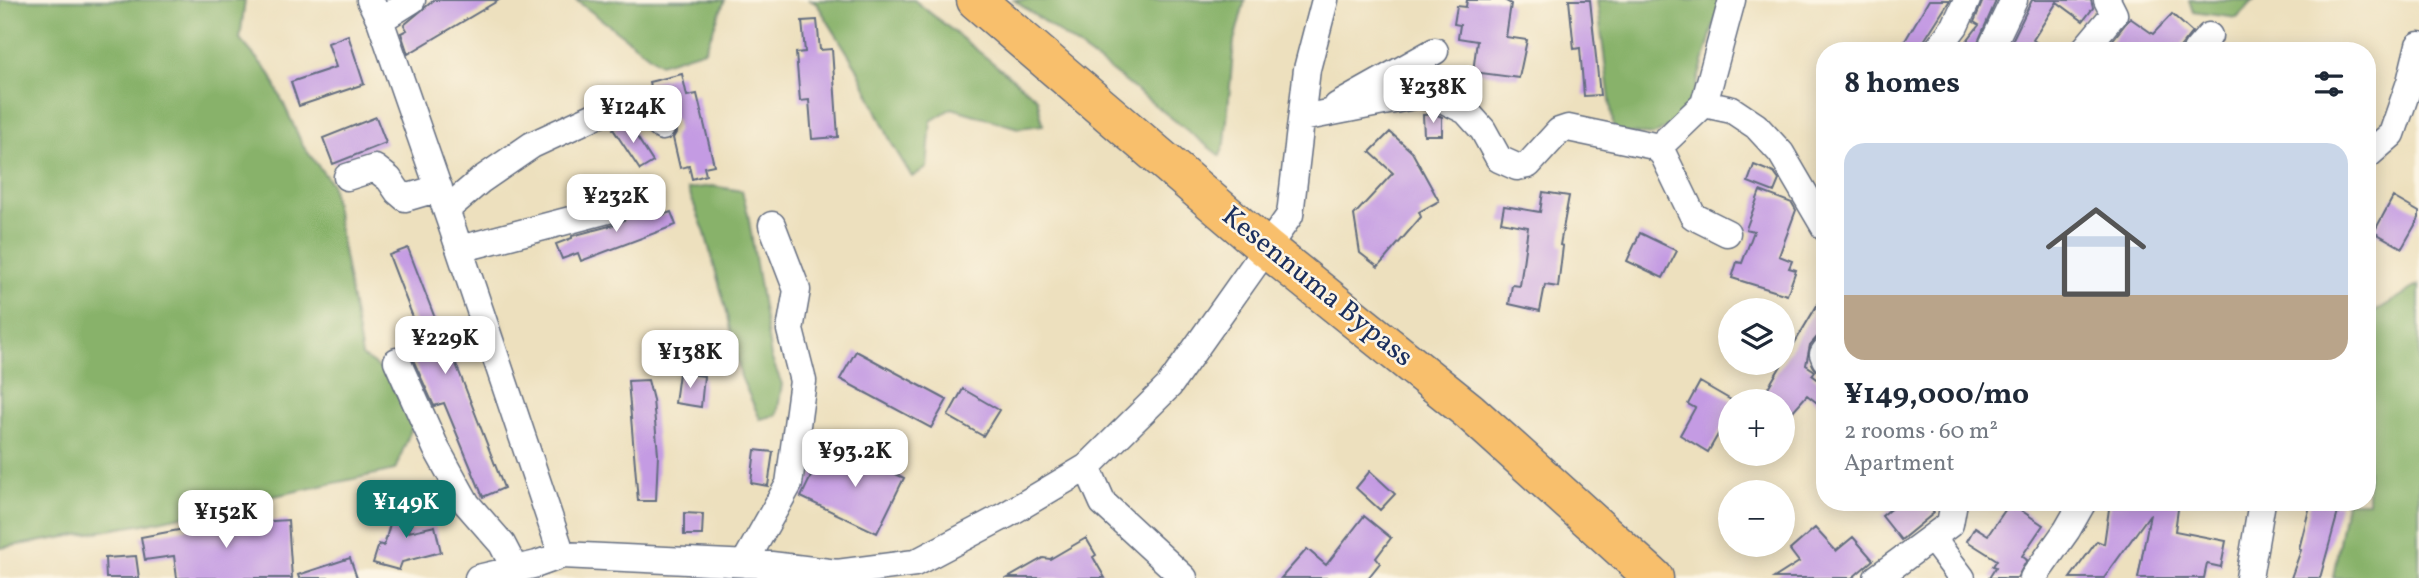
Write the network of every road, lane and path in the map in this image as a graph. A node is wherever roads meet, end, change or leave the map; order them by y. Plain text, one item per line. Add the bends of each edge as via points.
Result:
1 (412, 0) edge
2 (976, 0) edge
3 (1325, 0) edge
4 (1732, 0) edge
5 (1967, 0) edge
6 (2014, 0) edge
7 (2107, 0) edge
8 (375, 10) edge
9 (1955, 26) junction
10 (1943, 42) edge
11 (1978, 42) edge
12 (1994, 42) edge
13 (2090, 42) edge
14 (2419, 45) edge
15 (1434, 51) dead end
16 (1704, 104) junction
17 (1313, 116) junction
18 (662, 127) dead end
19 (2376, 148) edge
20 (1657, 149) junction
21 (347, 177) dead end
22 (442, 199) junction
23 (612, 209) dead end
24 (1816, 213) edge
25 (772, 225) dead end
26 (1727, 233) dead end
27 (1266, 248) junction
28 (460, 249) junction
29 (397, 361) dead end
30 (1087, 467) junction
31 (1952, 511) edge
32 (2077, 511) edge
33 (2260, 511) edge
34 (1931, 538) junction
35 (562, 555) junction
36 (744, 564) junction
37 (530, 570) edge
38 (478, 578) edge
39 (1184, 578) edge
40 (1654, 578) edge
41 (1877, 578) edge
42 (1962, 578) edge
43 (2034, 578) edge
44 (2249, 578) edge

1 - 8 street
2 - 27 highway, Kesennuma Bypass
3 - 17 street via 1307,69
4 - 16 street
5 - 9 street
6 - 12 street
7 - 13 street via 2114,13
8 - 22 street
9 - 10 street
9 - 11 street
14 - 19 street via 2392,134
15 - 17 street
16 - 20 street
16 - 24 street via 1732,110 1756,126 1781,153
17 - 20 street via 1419,95 1444,100 1466,111 1499,159 1517,167 1528,165 1559,131 1568,128
17 - 27 street via 1290,215
18 - 22 street via 641,108 616,106 532,145 481,180
20 - 26 street via 1693,216
21 - 22 street via 374,168 405,198
22 - 28 street
23 - 28 street
25 - 36 street via 797,290 790,330 803,381 789,484
27 - 30 street via 1169,386
27 - 40 highway, Kesennuma Bypass via 1469,411
28 - 35 street
29 - 37 street via 467,504
30 - 36 street via 915,563 837,573
30 - 39 street via 1103,503
31 - 34 street via 1950,524
32 - 43 street
33 - 44 street
34 - 41 street
34 - 42 street
35 - 36 street
35 - 37 street
37 - 38 street

